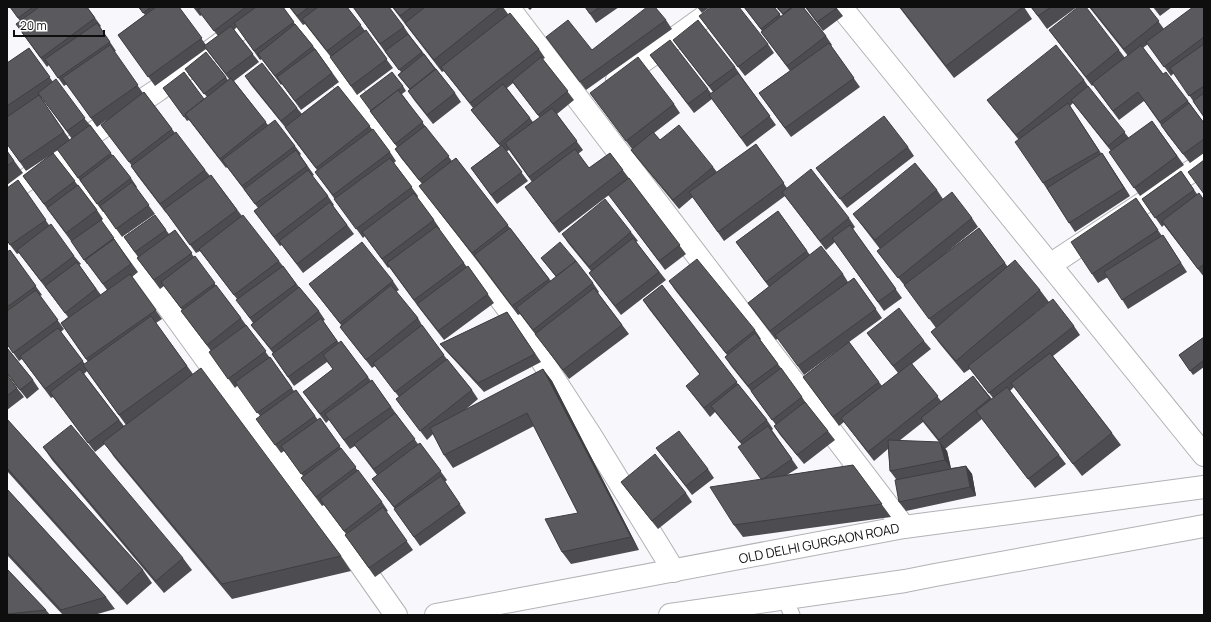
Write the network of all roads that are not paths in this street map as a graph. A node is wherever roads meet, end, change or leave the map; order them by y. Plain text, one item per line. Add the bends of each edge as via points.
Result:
1 (270, 7) edge
2 (286, 7) edge
3 (508, 7) edge
4 (718, 7) edge
5 (841, 7) edge
6 (593, 97) junction
7 (59, 156) junction
8 (1204, 162) edge
9 (7, 194) edge
10 (1050, 264) junction
11 (1204, 455) edge
12 (1204, 487) edge
13 (1204, 526) edge
14 (904, 527) junction
15 (674, 571) junction
16 (788, 607) edge
17 (396, 615) edge
18 (436, 615) edge
19 (670, 615) edge

1 - 7 street via 158,90
2 - 15 street via 356,98 420,190 512,313
3 - 6 street
4 - 6 street
5 - 10 street
6 - 14 street
7 - 9 street
7 - 17 street
8 - 10 street
10 - 11 street
12 - 14 street, OLD DELHI GURGAON ROAD
13 - 16 street via 935,575
14 - 15 street, OLD DELHI GURGAON ROAD
15 - 18 street, OLD DELHI GURGAON ROAD
16 - 19 street

